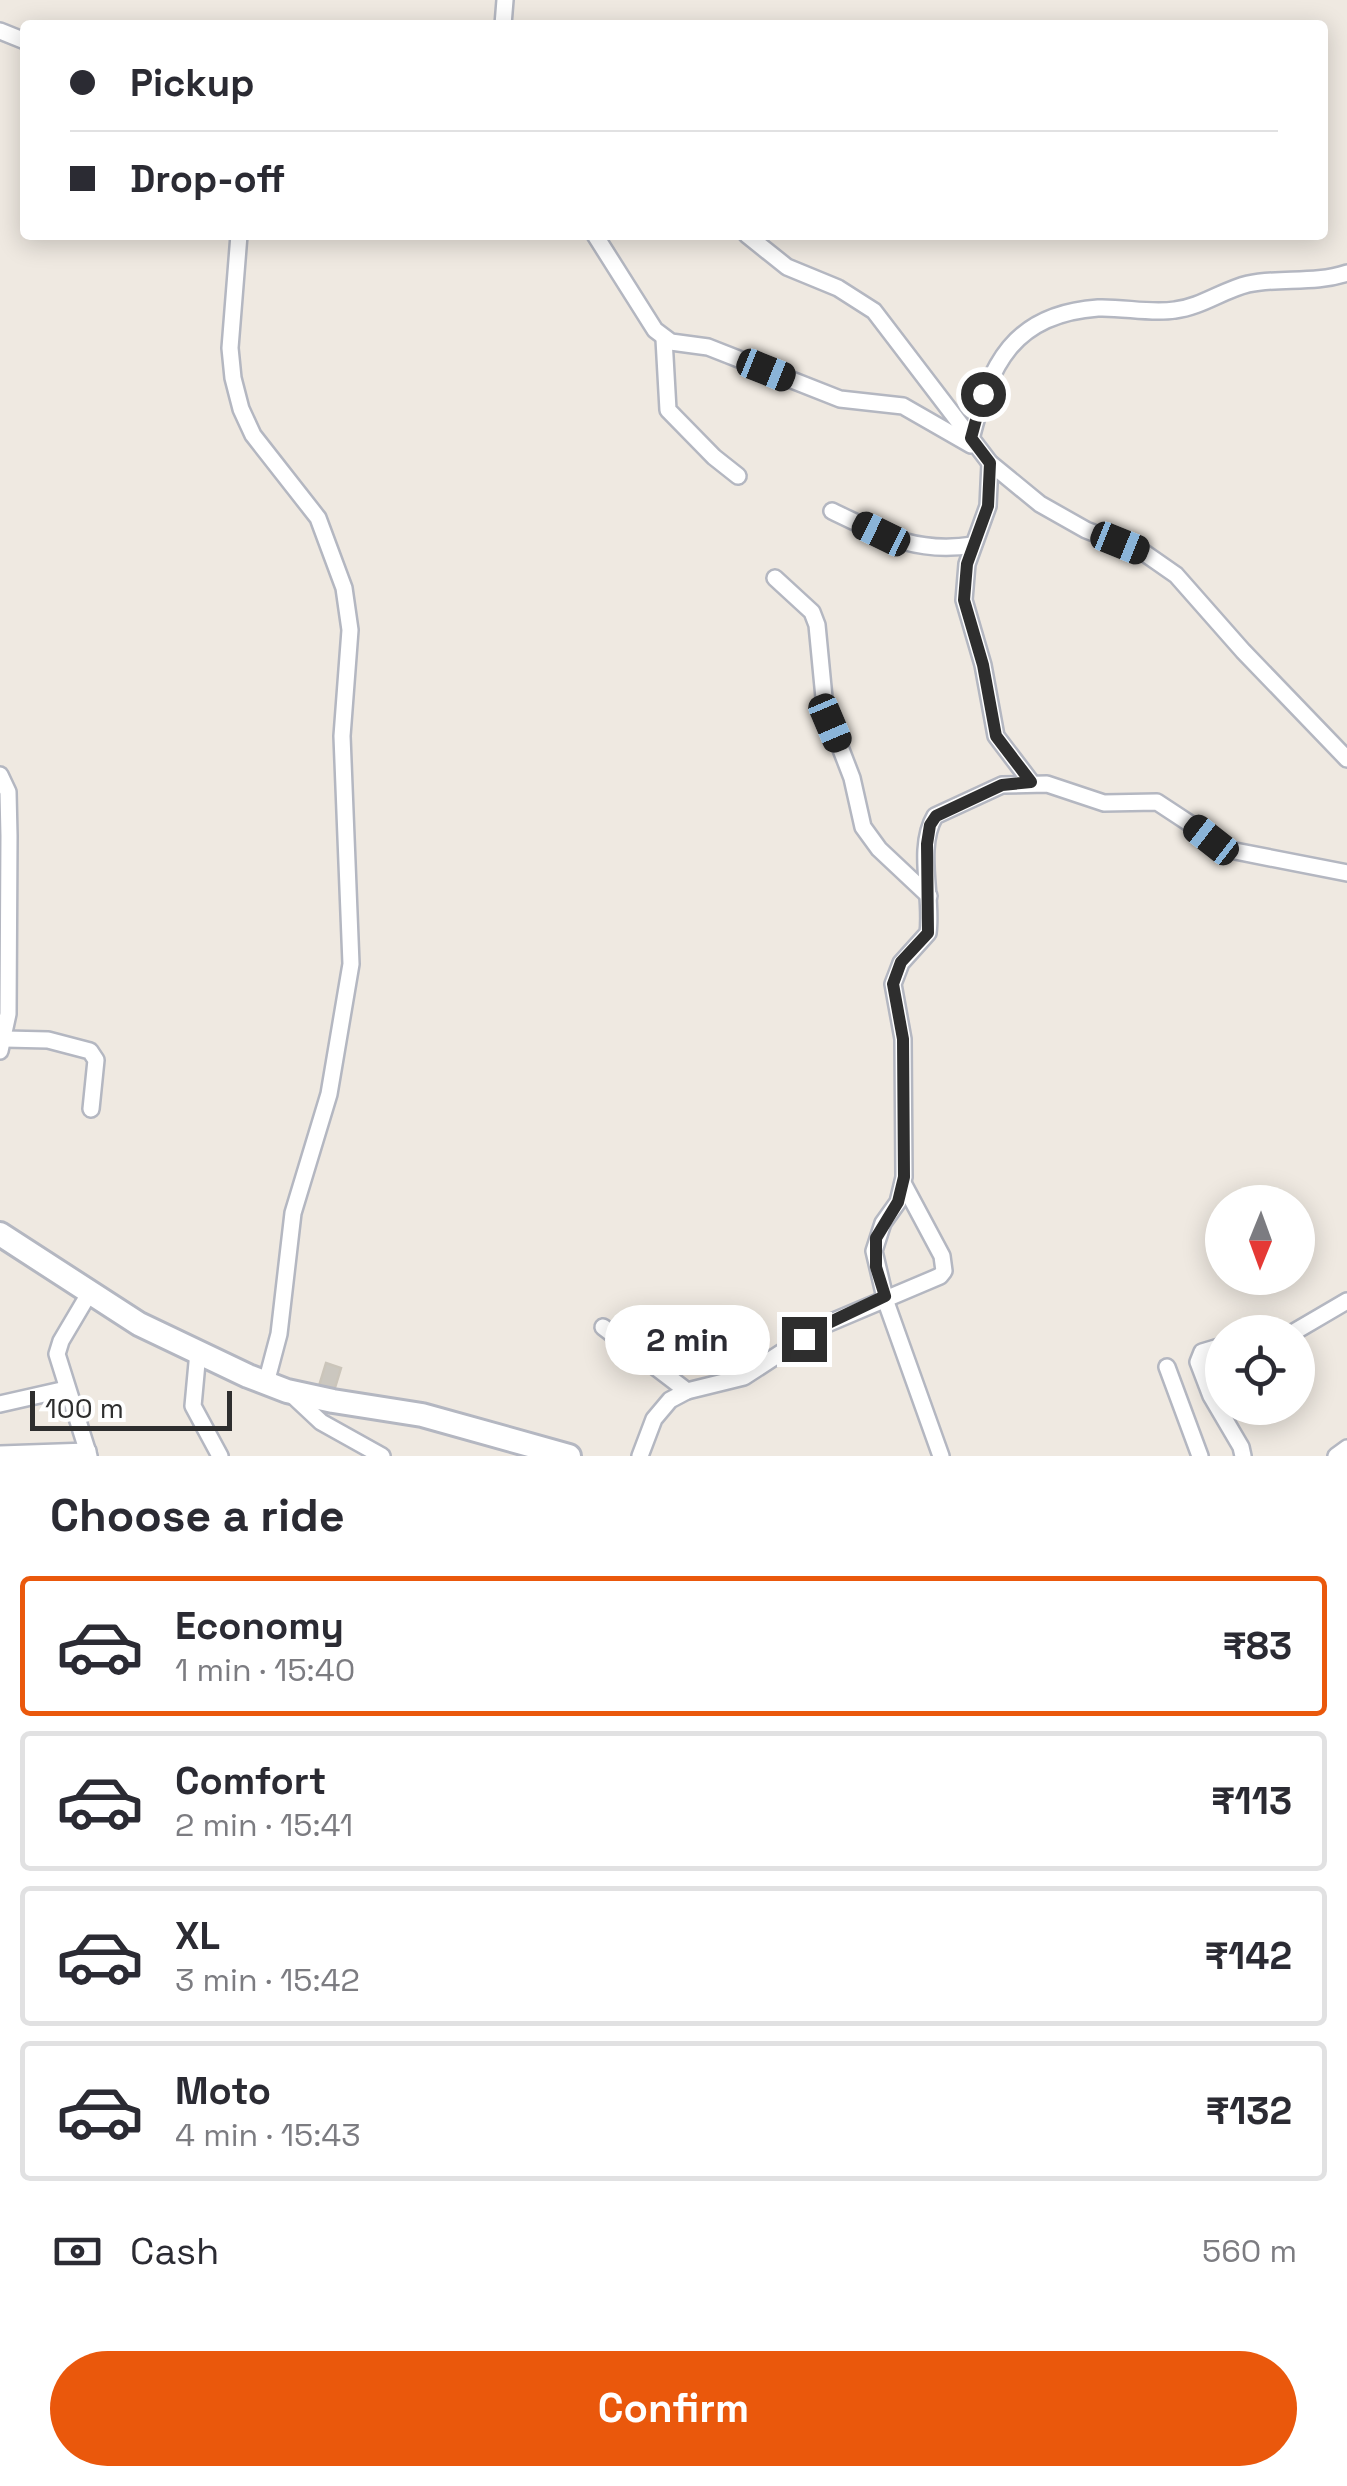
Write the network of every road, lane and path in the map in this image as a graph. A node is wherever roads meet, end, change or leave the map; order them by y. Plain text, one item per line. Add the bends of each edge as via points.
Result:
1 (239, 240) edge
2 (598, 240) edge
3 (753, 240) edge
4 (1347, 273) edge
5 (664, 339) junction
6 (975, 444) junction
7 (990, 463) junction
8 (738, 476) dead end
9 (832, 511) dead end
10 (974, 545) junction
11 (775, 578) dead end
12 (1347, 759) edge
13 (0, 775) edge
14 (1031, 782) junction
15 (1347, 873) edge
16 (929, 896) junction
17 (2, 1045) edge
18 (91, 1109) dead end
19 (903, 1183) junction
20 (0, 1234) edge
21 (90, 1292) junction
22 (885, 1296) junction
23 (1347, 1301) edge
24 (1315, 1320) edge
25 (602, 1327) dead end
26 (1205, 1351) edge
27 (198, 1352) junction
28 (1167, 1368) dead end
29 (1205, 1380) edge
30 (277, 1387) junction
31 (66, 1389) junction
32 (687, 1391) junction
33 (0, 1404) edge
34 (1229, 1425) edge
35 (1347, 1448) edge
36 (213, 1452) edge
37 (88, 1453) edge
38 (0, 1454) edge
39 (382, 1456) edge
40 (569, 1456) edge
41 (640, 1456) edge
42 (941, 1456) edge
43 (1200, 1456) edge
44 (1243, 1456) edge
45 (1336, 1456) edge

1 - 30 street via 230,348 241,409 253,436 318,518 344,588 350,630 342,736 351,964 329,1094 293,1213
2 - 5 street
3 - 6 street via 787,267 874,311
4 - 6 street via 1248,284 1172,311 1100,308 1044,320 996,362
5 - 6 street via 708,347 840,400 903,406
5 - 8 street via 668,410
6 - 7 street
7 - 10 street via 985,522
7 - 12 street via 1040,504 1143,552 1176,575
9 - 10 street via 916,546
10 - 14 street via 964,600 992,723
11 - 16 street via 817,624 825,708 868,838
13 - 17 street via 8,792 9,836
14 - 15 street via 1104,803 1157,802 1230,850
14 - 16 street via 1002,785 936,816 927,844
16 - 19 street via 928,933 901,962 893,984 903,1039
17 - 18 street via 48,1040 90,1051 96,1060
19 - 22 street via 876,1238
19 - 22 street via 944,1271
20 - 21 street
21 - 27 street
21 - 31 street via 57,1354
22 - 32 street via 822,1326 744,1377
22 - 42 street
23 - 24 street
25 - 32 street
26 - 29 street via 1198,1362
27 - 30 street
27 - 36 street via 193,1406
28 - 43 street
30 - 39 street via 321,1422
30 - 40 street via 422,1414
31 - 33 street
31 - 37 street
32 - 41 street via 654,1419
34 - 44 street
35 - 45 street
37 - 38 street

